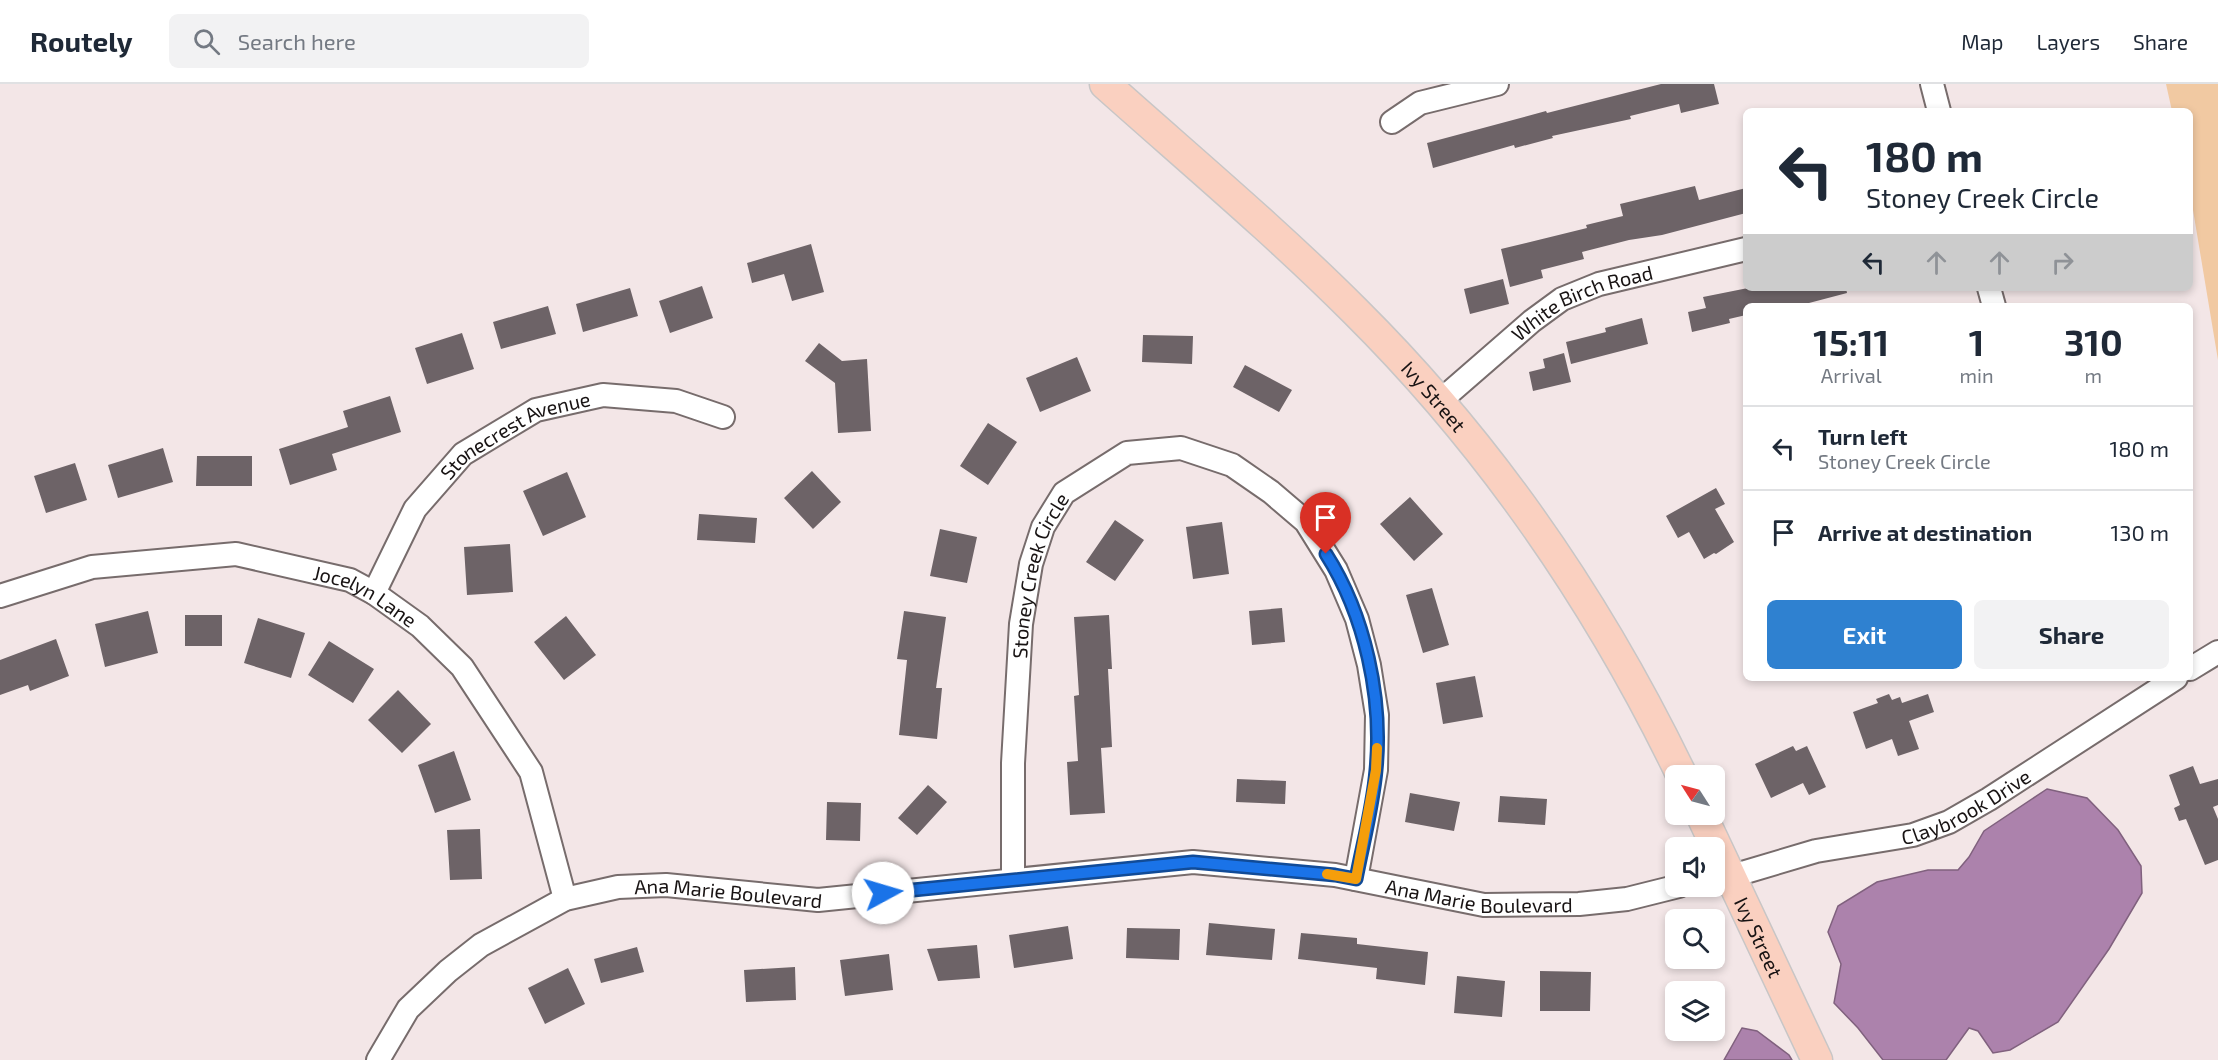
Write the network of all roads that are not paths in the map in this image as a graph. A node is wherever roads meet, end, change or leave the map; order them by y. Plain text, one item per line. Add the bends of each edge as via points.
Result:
1 (1105, 84) edge
2 (1497, 84) edge
3 (1932, 84) edge
4 (1938, 108) edge
5 (1392, 122) dead end
6 (1743, 250) edge
7 (1440, 401) junction
8 (723, 417) dead end
9 (374, 593) junction
10 (0, 596) edge
11 (2218, 652) edge
12 (2193, 667) edge
13 (2166, 681) edge
14 (1677, 765) edge
15 (1725, 877) edge
16 (1356, 879) junction
17 (1012, 880) junction
18 (1725, 882) edge
19 (1665, 890) edge
20 (565, 899) junction
21 (378, 1060) edge
22 (1817, 1060) edge

1 - 7 main road, Ivy Street via 1356,311
2 - 5 street via 1420,103
3 - 4 street
6 - 7 street, White Birch Road via 1599,284 1562,299
7 - 14 main road, Ivy Street via 1545,536 1582,592 1653,714
8 - 9 street, Stonecrest Avenue via 676,401 603,395 536,410 463,454 415,509
9 - 10 street, Jocelyn Lane via 350,580 236,554 92,567
9 - 20 street, Jocelyn Lane via 420,626 462,667 531,772
11 - 12 street
13 - 15 street, Claybrook Drive via 1949,822 1880,842 1816,851
16 - 17 street, Ana Marie Boulevard via 1193,862
16 - 17 street, Stoney Creek Circle via 1376,770 1377,715 1357,619 1336,570 1306,522 1232,465 1181,448 1127,453 1064,493 1043,527 1031,564 1021,624 1013,763
16 - 19 street, Ana Marie Boulevard via 1484,905 1579,904 1628,899
17 - 20 street, Ana Marie Boulevard via 818,900 666,885 618,887
18 - 22 main road, Ivy Street
20 - 21 street, Ana Marie Boulevard via 482,945 448,971 408,1009

